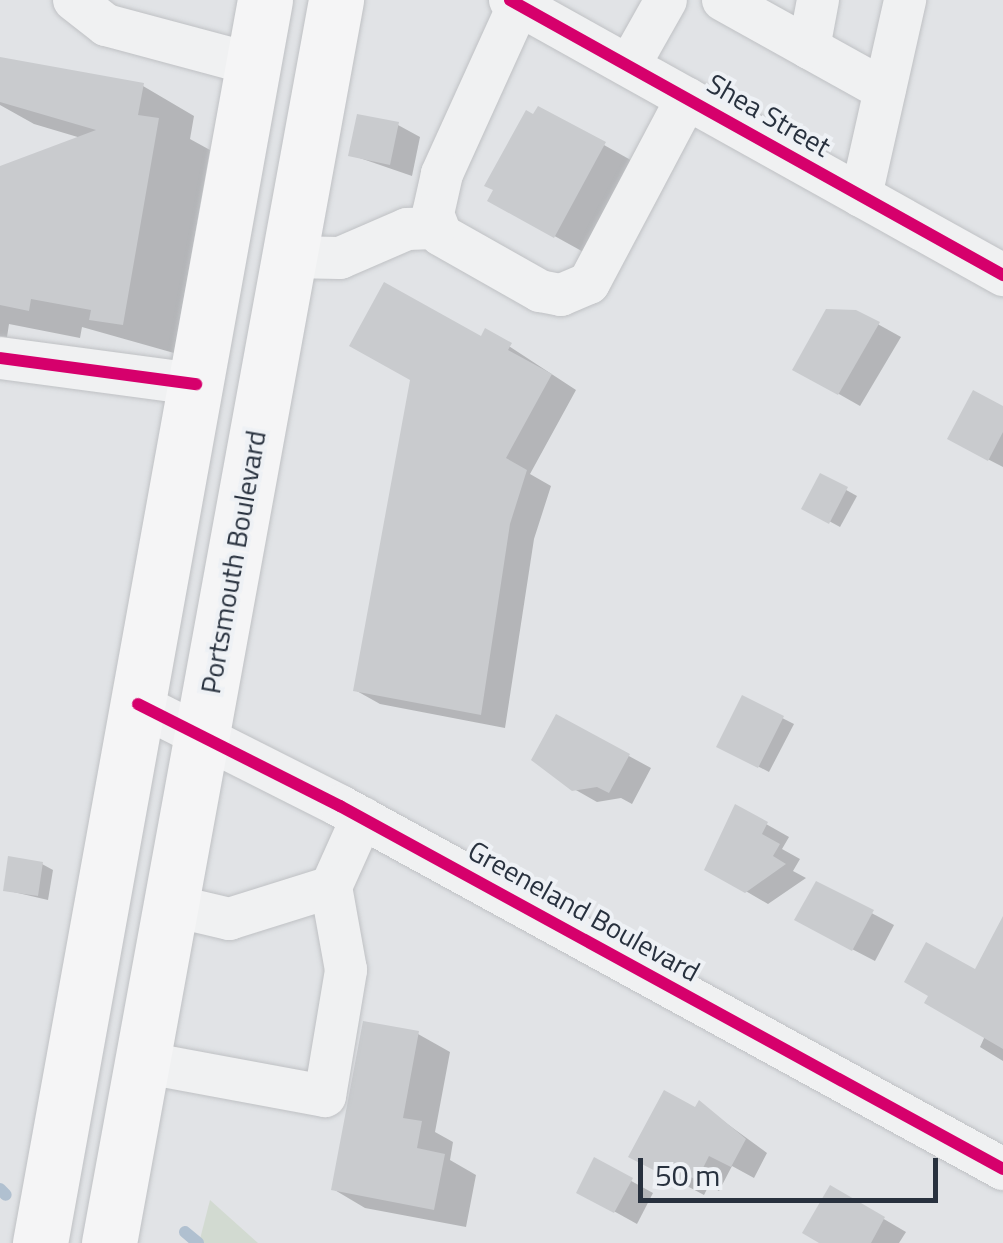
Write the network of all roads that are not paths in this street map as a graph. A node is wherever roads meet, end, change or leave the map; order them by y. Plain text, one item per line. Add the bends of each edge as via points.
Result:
1 (74, 0) edge
2 (265, 0) edge
3 (336, 0) edge
4 (666, 0) edge
5 (723, 0) edge
6 (818, 0) edge
7 (905, 0) edge
8 (514, 2) edge
9 (809, 48) junction
10 (630, 64) junction
11 (255, 65) junction
12 (885, 90) junction
13 (688, 98) junction
14 (861, 196) junction
15 (435, 228) junction
16 (289, 257) junction
17 (1003, 274) edge
18 (0, 358) edge
19 (196, 384) junction
20 (138, 704) junction
21 (201, 735) junction
22 (362, 818) junction
23 (331, 888) junction
24 (170, 905) junction
25 (142, 1062) junction
26 (1003, 1169) edge
27 (40, 1243) edge
28 (109, 1243) edge

1 - 11 street via 106,25
2 - 11 main road
3 - 16 main road, Portsmouth Boulevard
4 - 10 street
5 - 9 street
6 - 9 street
7 - 12 street
8 - 10 street, Shea Street
8 - 15 street via 442,174
9 - 12 street
10 - 13 street, Shea Street
11 - 19 main road
12 - 14 street
13 - 14 street, Shea Street
13 - 15 street via 578,292 540,291
14 - 17 street, Shea Street
15 - 16 street via 406,229 340,258
16 - 21 main road, Portsmouth Boulevard
18 - 19 street
19 - 20 main road
20 - 21 street, Greeneland Boulevard
20 - 27 main road
21 - 22 street, Greeneland Boulevard
21 - 24 main road, Portsmouth Boulevard
22 - 23 street
22 - 26 street, Greeneland Boulevard
23 - 24 street via 229,920
23 - 25 street via 346,970 325,1096
24 - 25 main road, Portsmouth Boulevard
25 - 28 main road, Portsmouth Boulevard

